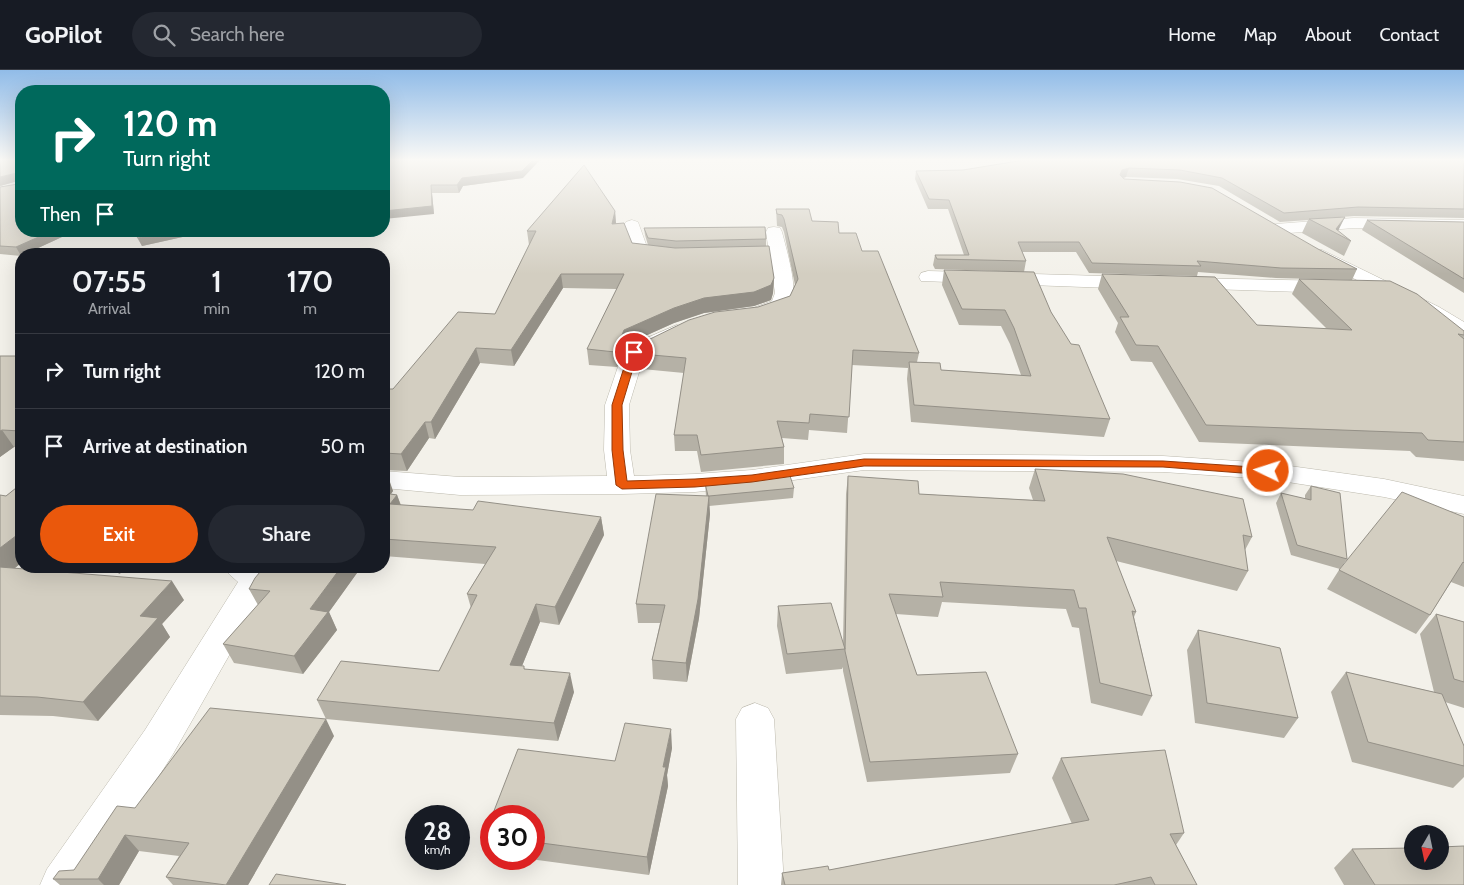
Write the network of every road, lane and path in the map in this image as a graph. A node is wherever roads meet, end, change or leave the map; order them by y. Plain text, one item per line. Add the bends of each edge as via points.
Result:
1 (632, 225) dead end
2 (1464, 225) edge
3 (774, 232) dead end
4 (685, 255) edge
5 (928, 277) dead end
6 (1384, 288) junction
7 (730, 317) edge
8 (697, 324) edge
9 (1464, 331) edge
10 (390, 480) edge
11 (622, 485) junction
12 (1464, 505) edge
13 (248, 573) edge
14 (755, 719) dead end
15 (64, 885) edge
16 (761, 885) edge

1 - 4 street via 639,251
2 - 6 street via 1268,225
3 - 7 street via 768,254 785,293 781,306 757,314
5 - 6 street
6 - 9 street
8 - 11 street via 634,352 617,405
10 - 11 street via 460,486
11 - 12 street via 752,478 864,462 1163,464 1268,471 1384,488
13 - 15 street via 256,580 159,742
14 - 16 street

